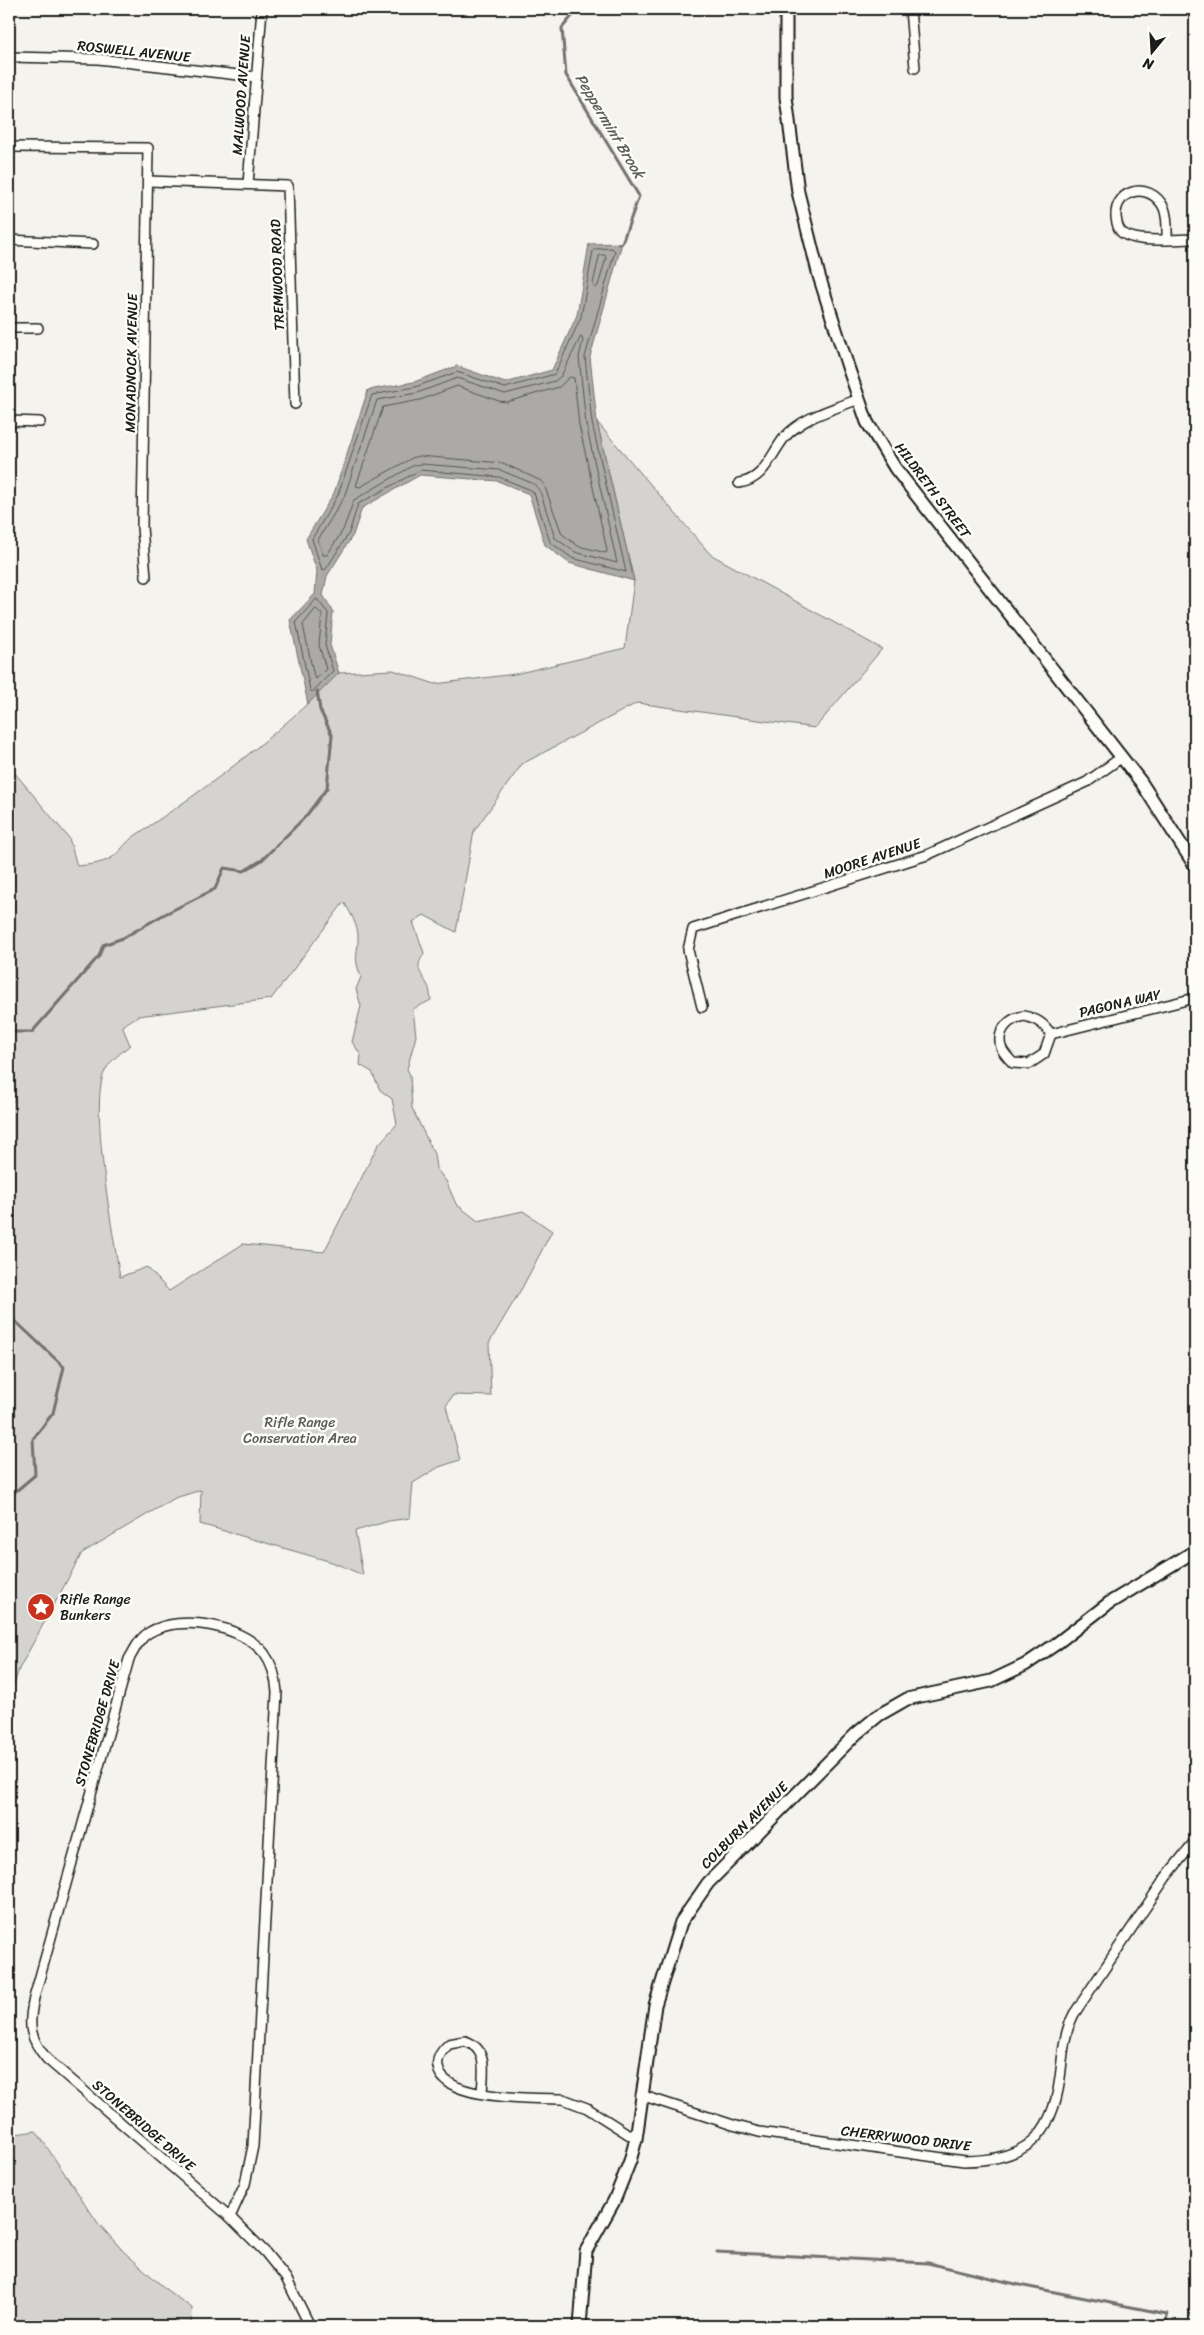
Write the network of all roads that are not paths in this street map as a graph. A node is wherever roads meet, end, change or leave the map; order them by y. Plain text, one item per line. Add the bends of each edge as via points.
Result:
1 (262, 9) edge
2 (786, 9) edge
3 (910, 9) edge
4 (9, 57) edge
5 (915, 68) dead end
6 (256, 77) junction
7 (9, 147) edge
8 (148, 181) junction
9 (248, 184) junction
10 (1167, 239) junction
11 (1195, 239) edge
12 (9, 240) edge
13 (93, 244) dead end
14 (9, 328) edge
15 (38, 328) dead end
16 (859, 399) junction
17 (295, 404) dead end
18 (9, 420) edge
19 (40, 422) dead end
20 (739, 483) dead end
21 (146, 577) dead end
22 (1122, 757) junction
23 (1195, 866) edge
24 (1195, 998) edge
25 (702, 1007) dead end
26 (1050, 1034) junction
27 (1195, 1551) edge
28 (1195, 1842) edge
29 (482, 2094) junction
30 (641, 2095) junction
31 (636, 2139) junction
32 (230, 2217) junction
33 (310, 2326) edge
34 (580, 2326) edge

1 - 6 street, MALWOOD AVENUE
2 - 16 street, HILDRETH STREET via 786,97 798,192 819,276
3 - 5 street
4 - 6 street, ROSWELL AVENUE via 98,59
6 - 9 street, MALWOOD AVENUE
7 - 8 street, MONADNOCK AVENUE via 148,148
8 - 9 street
8 - 21 street, MONADNOCK AVENUE via 142,527
9 - 17 street, TREMWOOD ROAD via 288,186
10 - 10 street via 1142,239 1124,234 1116,218 1121,199 1127,193 1141,190 1153,196 1165,210
10 - 11 street
12 - 13 street
14 - 15 street
16 - 20 street via 802,424 783,440 756,478
16 - 22 street, HILDRETH STREET via 867,422 895,468
18 - 19 street
22 - 23 street, HILDRETH STREET
22 - 25 street, MOORE AVENUE via 1087,782 927,855 693,929 688,950
24 - 26 street, PAGONA WAY
26 - 26 street via 1044,1054 1029,1064 1013,1063 1001,1047 1001,1033 1015,1017 1034,1018
27 - 30 street, COLBURN AVENUE via 1109,1603 1025,1665 991,1681 907,1700 879,1715 856,1734 708,1883 681,1922 655,2005
28 - 30 street, CHERRYWOOD DRIVE via 1166,1877 1074,2014 1064,2039 1058,2093 1046,2125 1022,2149 1007,2156 964,2161 759,2132
29 - 29 street via 457,2088 441,2077 439,2056 449,2044 465,2042 479,2050 484,2062
29 - 31 street via 576,2102
30 - 31 street, COLBURN AVENUE
31 - 34 street, COLBURN AVENUE via 614,2201 586,2250
32 - 32 street, STONEBRIDGE DRIVE via 47,2059 32,2039 30,2029 34,1998 129,1659 149,1632 182,1623 201,1623 219,1628 250,1642 263,1652 272,1666 277,1692 253,2146 245,2184
32 - 33 street, STONEBRIDGE DRIVE via 286,2278

